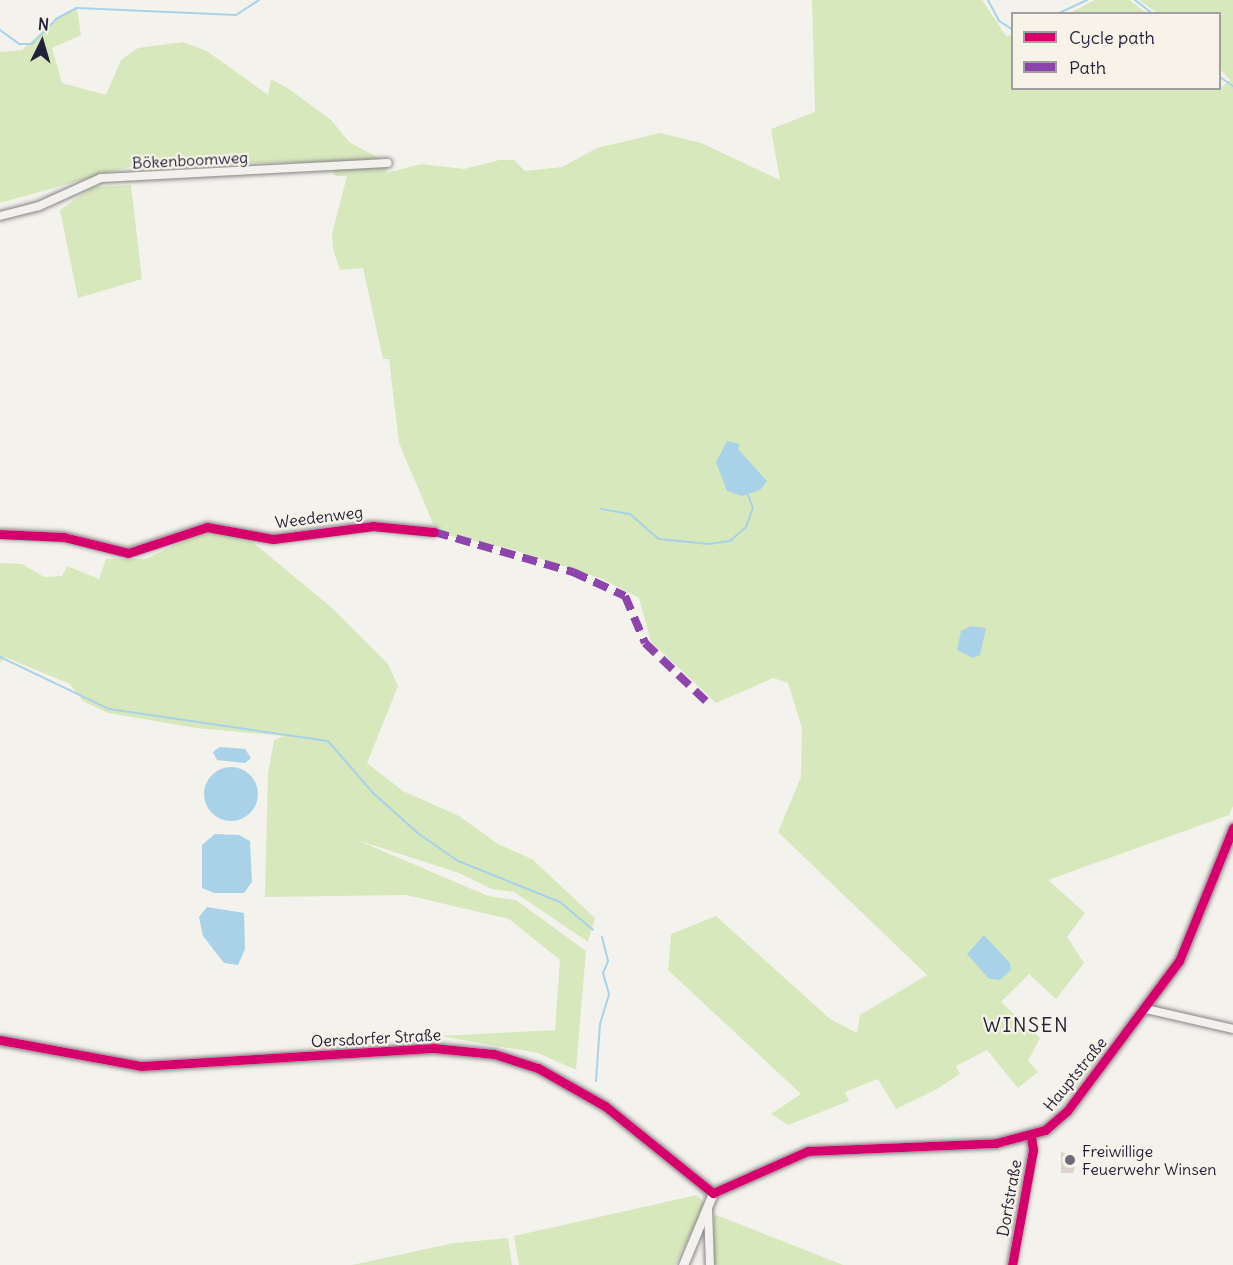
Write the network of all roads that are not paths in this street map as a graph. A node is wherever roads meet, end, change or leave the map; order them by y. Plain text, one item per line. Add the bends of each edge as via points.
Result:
1 (388, 163) dead end
2 (0, 216) edge
3 (434, 531) dead end
4 (0, 534) edge
5 (1233, 828) edge
6 (1146, 1009) junction
7 (1233, 1029) edge
8 (0, 1040) edge
9 (1031, 1137) junction
10 (713, 1193) junction
11 (708, 1209) junction
12 (683, 1265) edge
13 (710, 1265) edge
14 (1012, 1265) edge

1 - 2 street, Bökenboomweg via 101,178 39,206
3 - 4 street, Weedenweg via 373,526 273,539 207,526 128,553 64,537
5 - 6 street, Hauptstraße via 1179,961
6 - 7 street
6 - 9 street, Hauptstraße via 1067,1111
8 - 10 street, Oersdorfer Straße via 141,1066 433,1048 494,1054 538,1068 605,1106
9 - 10 street via 808,1151
9 - 14 street, Dorfstraße via 1033,1150
10 - 11 street
11 - 12 street
11 - 13 street

